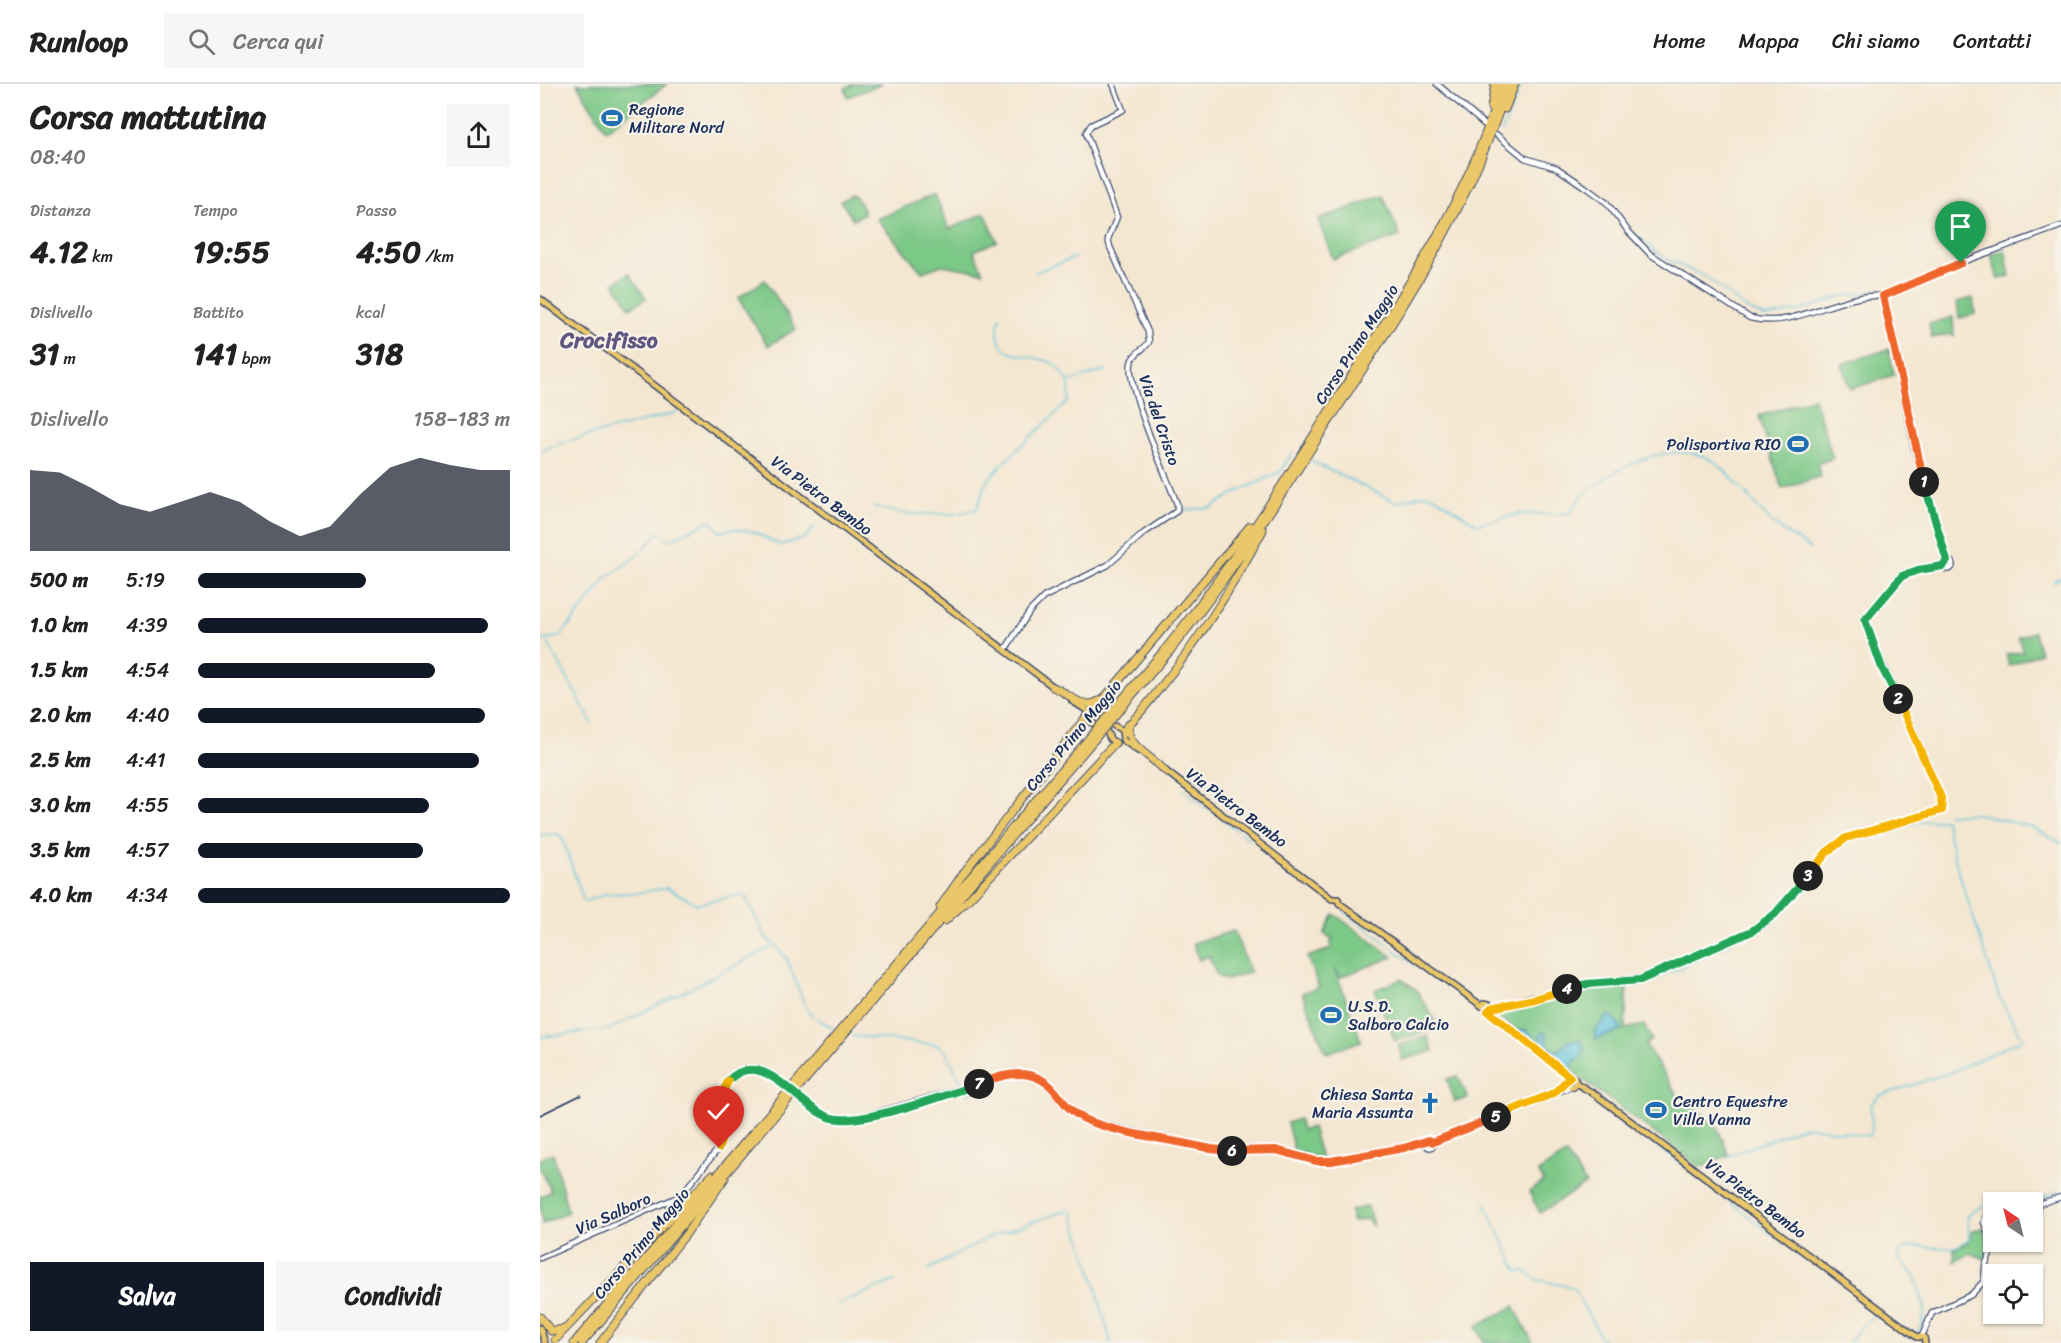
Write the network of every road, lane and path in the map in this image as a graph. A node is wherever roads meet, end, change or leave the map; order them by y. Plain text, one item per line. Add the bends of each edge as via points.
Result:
1 (1113, 84) edge
2 (1437, 84) edge
3 (1495, 84) edge
4 (1502, 84) edge
5 (1508, 84) edge
6 (1515, 84) edge
7 (1485, 125) dead end
8 (1497, 135) dead end
9 (1479, 160) junction
10 (2061, 226) edge
11 (1883, 296) junction
12 (540, 299) edge
13 (1284, 491) junction
14 (1271, 501) junction
15 (1005, 650) junction
16 (1168, 650) junction
17 (1053, 687) junction
18 (1101, 699) junction
19 (1089, 712) junction
20 (1130, 723) junction
21 (1123, 736) junction
22 (1115, 743) junction
23 (1165, 771) junction
24 (912, 950) junction
25 (1489, 1009) junction
26 (1569, 1079) junction
27 (1573, 1085) junction
28 (1560, 1090) junction
29 (747, 1147) junction
30 (728, 1162) junction
31 (2061, 1197) edge
32 (2043, 1203) edge
33 (1991, 1252) edge
34 (540, 1258) edge
35 (625, 1287) junction
36 (540, 1318) edge
37 (540, 1328) edge
38 (565, 1329) junction
39 (1918, 1339) edge
40 (555, 1341) edge
41 (546, 1343) edge
42 (574, 1343) edge
43 (582, 1343) edge
44 (600, 1343) edge
45 (1925, 1343) edge

1 - 15 street, Via del Cristo via 1123,110 1091,126 1086,133 1117,217 1108,239 1110,247 1149,336 1148,344 1134,356 1131,370 1177,511 1144,533 1108,565 1044,597
2 - 7 street
3 - 9 highway
4 - 9 highway, Corso Primo Maggio
5 - 9 highway, Corso Primo Maggio
6 - 9 highway
8 - 11 street via 1526,158 1557,168 1586,187 1607,204 1650,254 1750,318 1783,320 1843,300
9 - 13 highway, Corso Primo Maggio via 1439,248
9 - 14 highway, Corso Primo Maggio via 1434,244
10 - 11 street
11 - 25 street via 1914,448 1945,564 1902,576 1865,620 1882,668 1930,771 1942,804 1940,812 1843,840 1827,852 1761,927 1649,977 1578,986
12 - 15 main road, Via Pietro Bembo
13 - 16 highway, Corso Primo Maggio via 1232,570
13 - 20 highway via 1232,590 1194,646
14 - 16 highway, Corso Primo Maggio
14 - 18 highway
15 - 17 main road, Via Pietro Bembo
16 - 24 highway, Corso Primo Maggio, bridge
17 - 18 highway via 1083,704
17 - 19 main road, Via Pietro Bembo
18 - 19 highway
19 - 21 main road, Via Pietro Bembo via 1099,711
19 - 22 main road, Via Pietro Bembo via 1090,722 1106,730
19 - 24 highway via 962,875
20 - 21 highway
20 - 23 highway via 1128,734 1132,742
21 - 22 main road
21 - 23 main road, Via Pietro Bembo
22 - 24 highway via 968,900
23 - 25 main road, Via Pietro Bembo via 1332,899 1332,905 1339,903 1484,1011
24 - 29 highway, Corso Primo Maggio
24 - 30 highway, Corso Primo Maggio
25 - 26 main road
26 - 27 main road
26 - 28 street
27 - 28 street, Via Salboro
27 - 39 main road, Via Pietro Bembo via 1596,1095
28 - 34 street, Via Salboro, bridge via 1433,1142 1431,1148 1426,1143 1321,1162 1276,1150 1211,1149 1086,1120 1072,1112 1044,1082 1015,1073 854,1119 829,1118 765,1072 752,1069 739,1072 728,1082 722,1100 724,1128 719,1148 680,1196
29 - 35 highway, Corso Primo Maggio
29 - 44 highway via 692,1227
30 - 35 highway, Corso Primo Maggio
30 - 38 highway via 696,1189
31 - 32 street
33 - 39 street via 1984,1281 1971,1295 1932,1313
35 - 42 highway, Corso Primo Maggio
35 - 43 highway, Corso Primo Maggio
36 - 38 highway via 550,1331
36 - 40 main road
37 - 41 main road
38 - 40 highway
39 - 45 main road
40 - 41 main road

